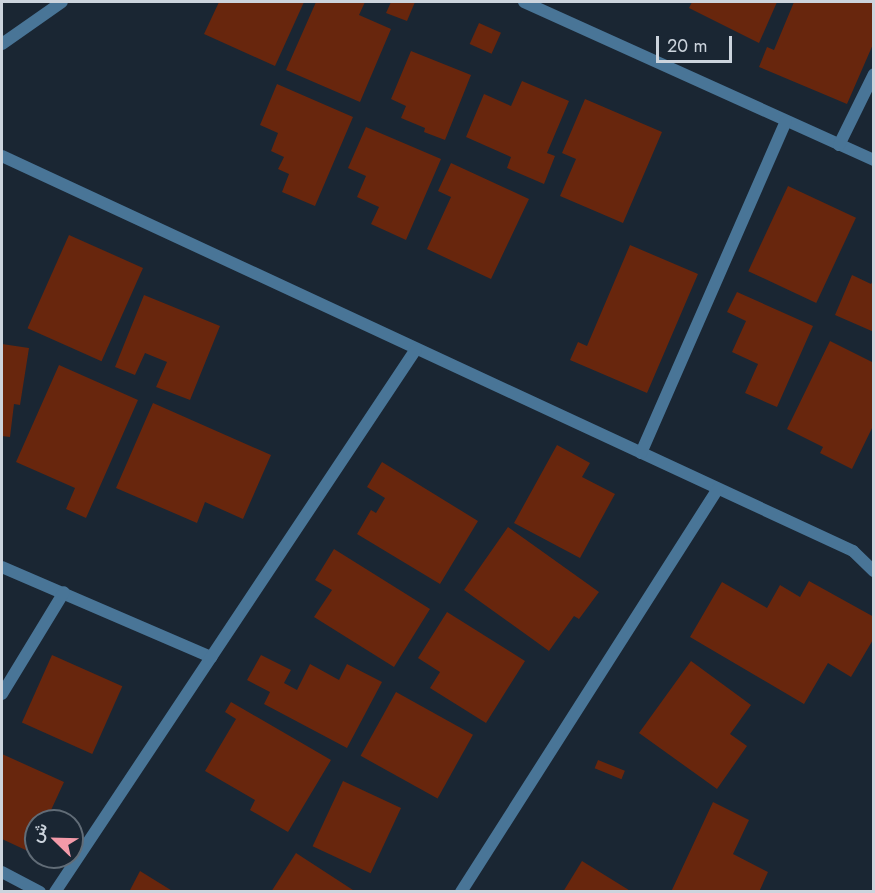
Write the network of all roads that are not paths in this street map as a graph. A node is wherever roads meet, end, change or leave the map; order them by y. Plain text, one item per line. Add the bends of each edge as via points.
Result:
1 (62, 2) edge
2 (524, 2) edge
3 (2, 44) edge
4 (873, 74) edge
5 (786, 121) junction
6 (839, 145) junction
7 (2, 156) edge
8 (873, 160) edge
9 (416, 349) junction
10 (641, 453) junction
11 (718, 489) junction
12 (2, 567) edge
13 (873, 571) edge
14 (64, 592) junction
15 (211, 657) junction
16 (2, 694) edge
17 (2, 872) edge
18 (40, 891) edge
19 (55, 891) edge
20 (461, 891) edge

1 - 3 street
2 - 5 street
4 - 6 street
5 - 6 street
5 - 10 street
6 - 8 street
7 - 9 street
9 - 10 street
9 - 15 street
10 - 11 street
11 - 13 street via 853,552
11 - 20 street
12 - 14 street
14 - 15 street
14 - 16 street
15 - 19 street
17 - 18 street

